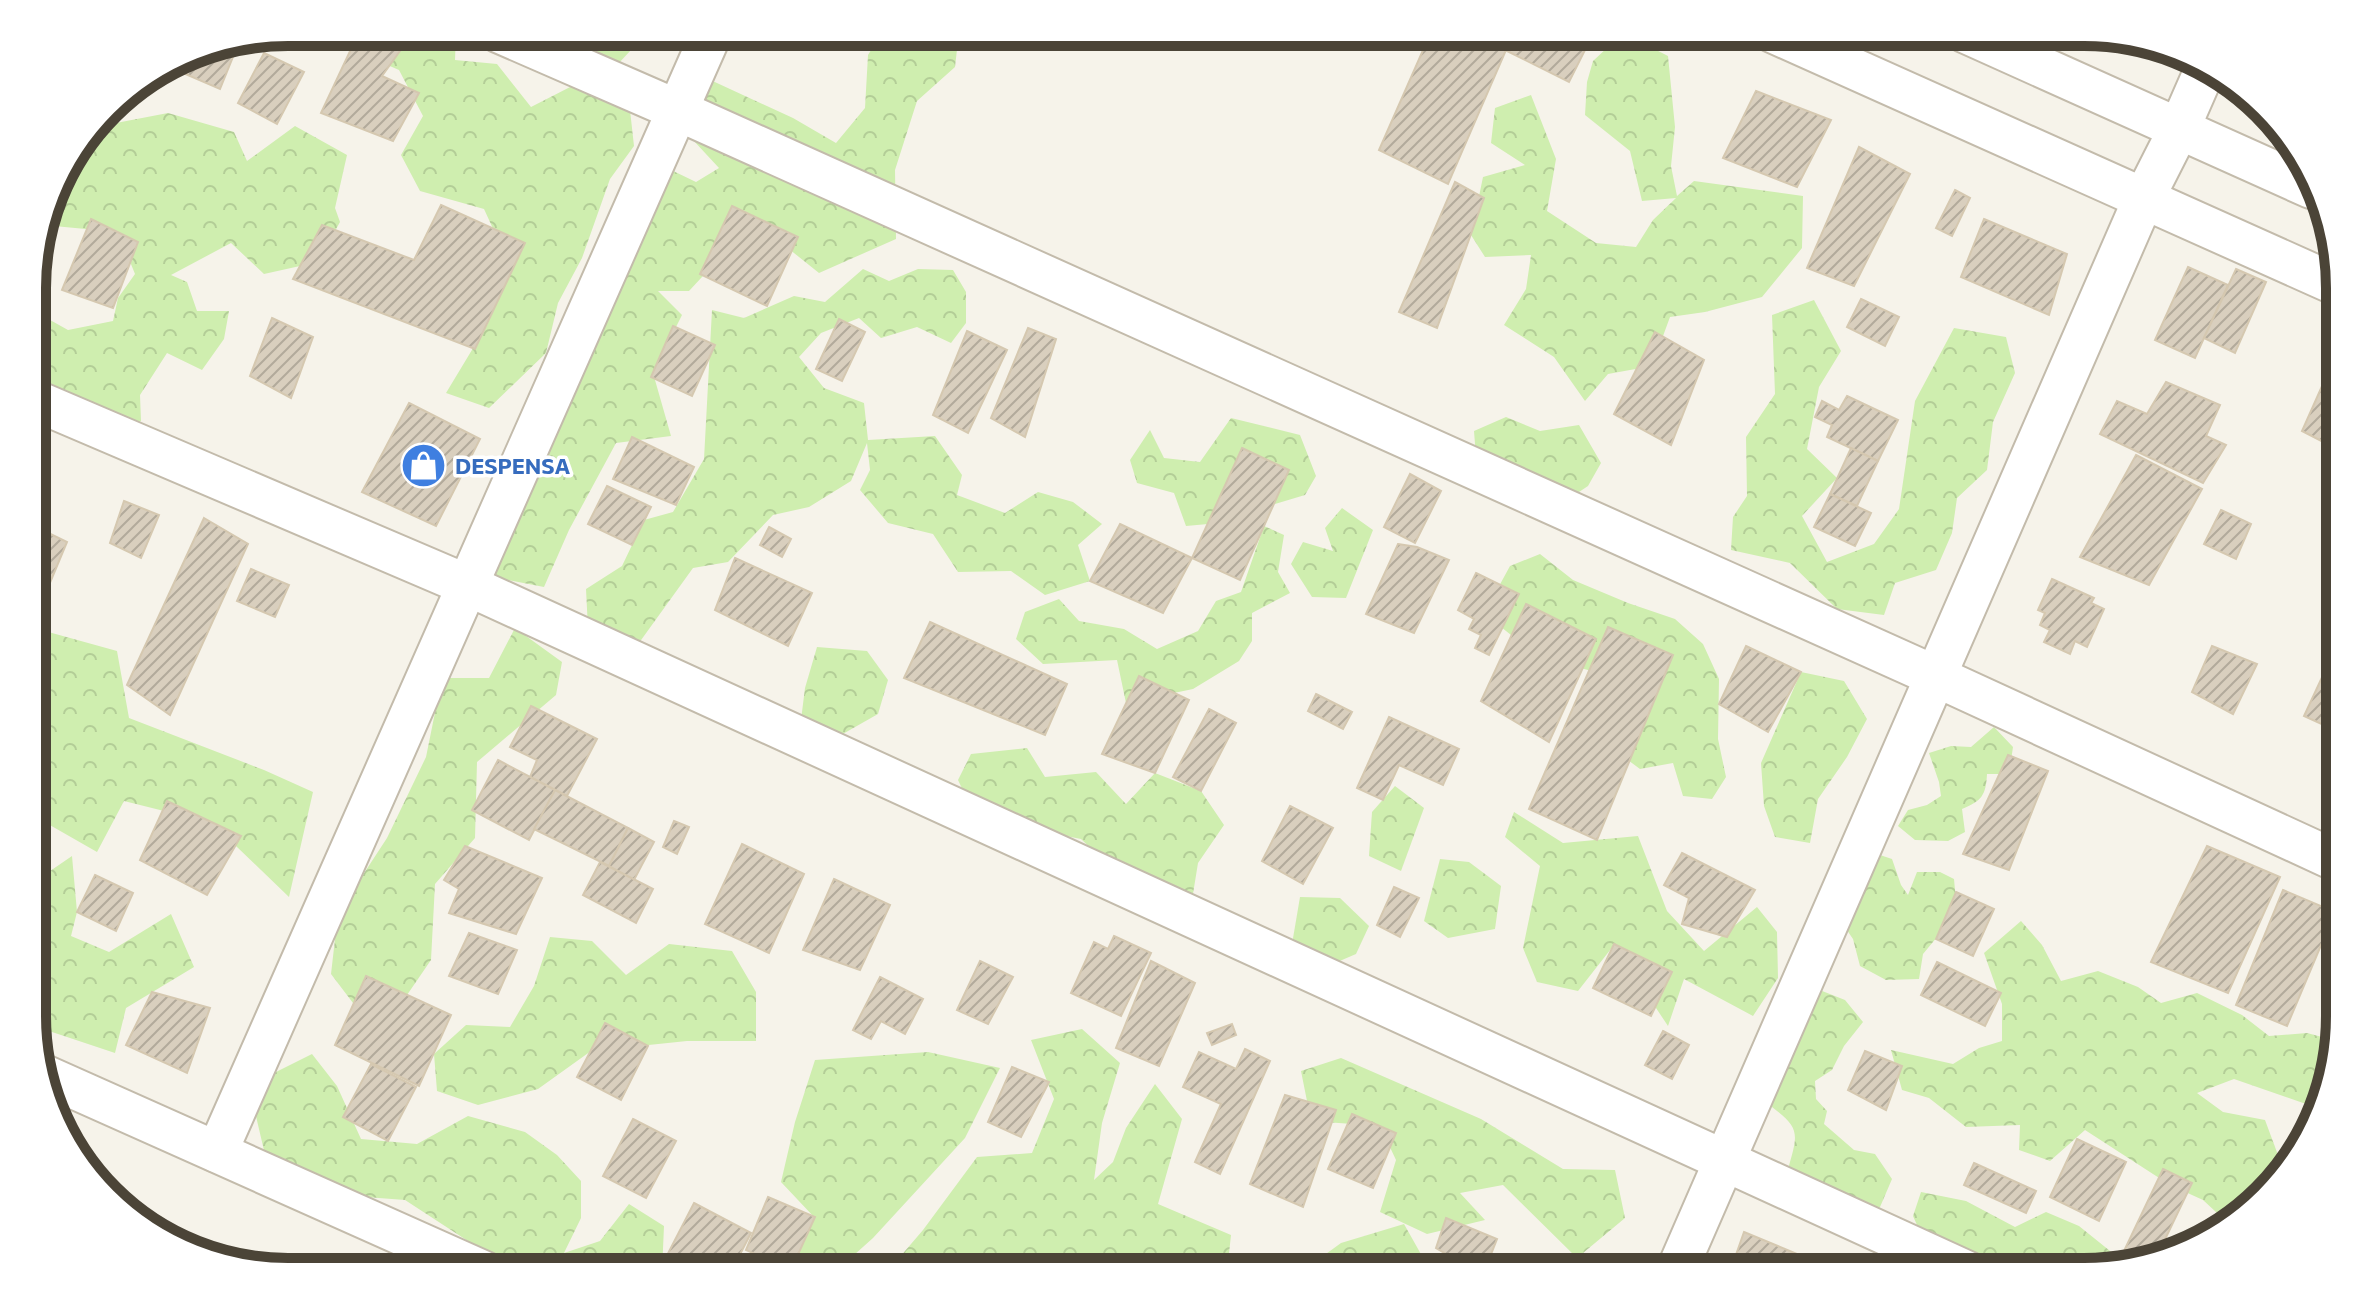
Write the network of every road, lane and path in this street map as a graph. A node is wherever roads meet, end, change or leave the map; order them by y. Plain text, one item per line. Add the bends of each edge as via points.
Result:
1 (530, 46) edge
2 (706, 46) edge
3 (1803, 46) edge
4 (1995, 46) edge
5 (2202, 77) edge
6 (677, 110) junction
7 (2179, 129) junction
8 (2302, 184) edge
9 (2144, 198) junction
10 (2325, 280) edge
11 (46, 405) edge
12 (467, 585) junction
13 (1935, 676) junction
14 (2325, 856) edge
15 (55, 1080) edge
16 (217, 1152) junction
17 (1724, 1160) junction
18 (1682, 1257) edge
19 (1936, 1257) edge
20 (454, 1258) edge

1 - 6 street
2 - 6 street
3 - 9 street
4 - 7 street
5 - 7 street
6 - 12 street
6 - 13 street
7 - 8 street
7 - 9 street
9 - 10 street
9 - 13 street
11 - 12 street
12 - 16 street
12 - 17 street
13 - 14 street
13 - 17 street
15 - 16 street
16 - 20 street
17 - 18 street
17 - 19 street

